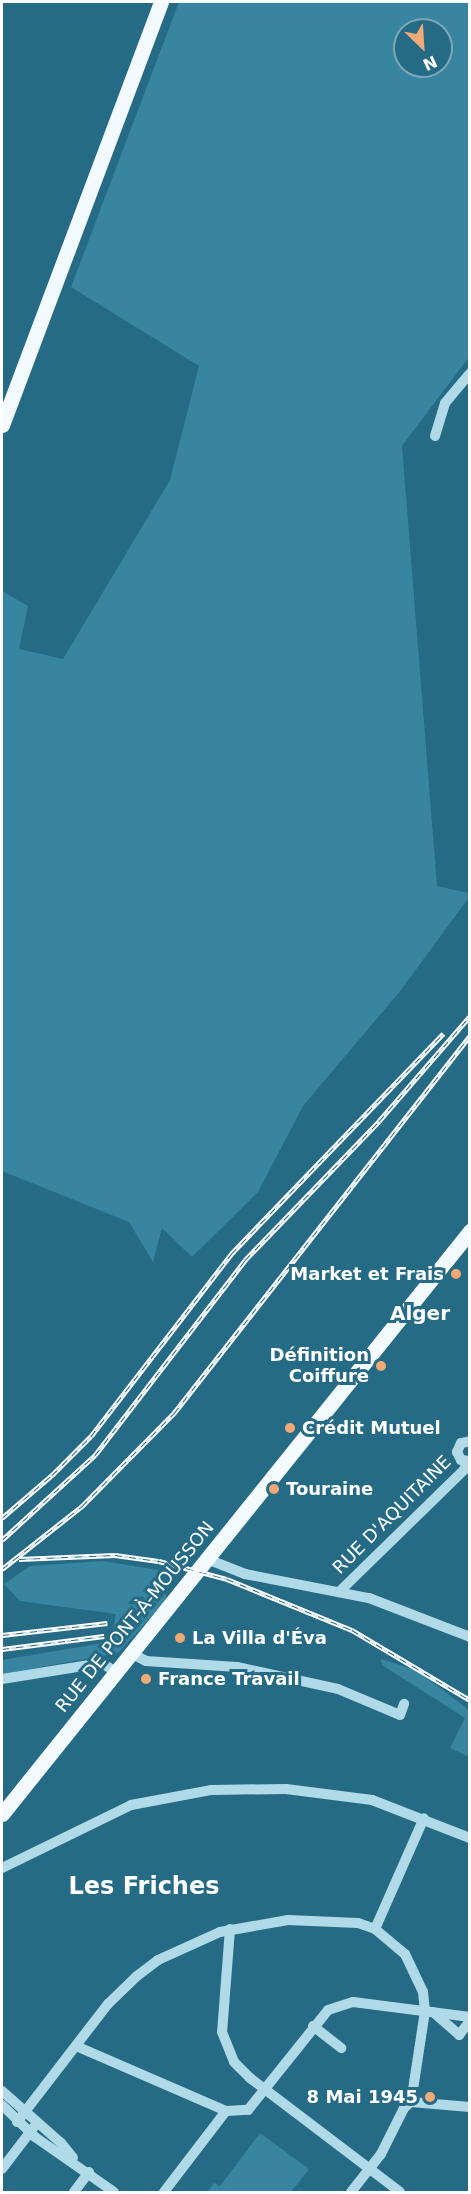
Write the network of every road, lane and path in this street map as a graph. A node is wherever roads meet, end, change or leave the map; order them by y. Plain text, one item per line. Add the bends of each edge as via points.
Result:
1 (161, 2) edge
2 (470, 373) edge
3 (2, 425) edge
4 (435, 436) dead end
5 (470, 1231) edge
6 (470, 1441) edge
7 (468, 1461) edge
8 (207, 1559) junction
9 (340, 1591) junction
10 (470, 1637) edge
11 (132, 1653) junction
12 (116, 1672) junction
13 (2, 1679) edge
14 (405, 1704) dead end
15 (2, 1814) edge
16 (424, 1818) junction
17 (470, 1838) edge
18 (2, 1868) edge
19 (230, 1929) junction
20 (375, 1929) junction
21 (429, 2011) junction
22 (470, 2019) edge
23 (313, 2026) junction
24 (76, 2046) junction
25 (341, 2048) dead end
26 (264, 2089) junction
27 (2, 2091) edge
28 (411, 2102) junction
29 (2, 2105) edge
30 (470, 2107) edge
31 (226, 2111) junction
32 (25, 2112) junction
33 (17, 2121) junction
34 (38, 2122) junction
35 (30, 2132) junction
36 (75, 2162) junction
37 (2, 2169) edge
38 (369, 2169) junction
39 (89, 2172) junction
40 (74, 2193) edge
41 (114, 2193) edge
42 (164, 2193) edge
43 (351, 2193) edge
44 (400, 2193) edge

1 - 3 main road
2 - 4 street via 445,403
5 - 8 main road, RUE DE PONT-À-MOUSSON
6 - 7 street, RUE D'AQUITAINE via 457,1448 459,1458
7 - 9 street, RUE D'AQUITAINE via 464,1470
8 - 9 street via 245,1574
8 - 11 main road, RUE DE PONT-À-MOUSSON
9 - 10 street via 387,1604
11 - 12 main road, RUE DE PONT-À-MOUSSON
11 - 14 street via 146,1661 266,1672 338,1689 400,1714
12 - 13 street via 102,1664
12 - 15 main road, RUE DE PONT-À-MOUSSON
16 - 17 street
16 - 18 street via 372,1800 316,1792 260,1789 188,1793 131,1805
16 - 20 street
19 - 20 street via 313,1919
19 - 24 street via 186,1946 137,1976 114,1997
19 - 26 street via 223,2038 234,2062
20 - 21 street via 405,1954 416,1971
21 - 22 street
21 - 22 street via 459,2035
21 - 23 street via 340,2004
21 - 28 street
23 - 25 street
23 - 26 street
24 - 31 street
24 - 32 street
26 - 31 street via 243,2113
26 - 38 street
27 - 32 street
28 - 30 street
28 - 38 street
29 - 33 street
31 - 42 street
32 - 33 street
32 - 34 street
33 - 35 street
34 - 35 street
34 - 36 street via 62,2143
35 - 36 street
35 - 37 street
36 - 39 street
38 - 43 street
38 - 44 street
39 - 40 street
39 - 41 street

